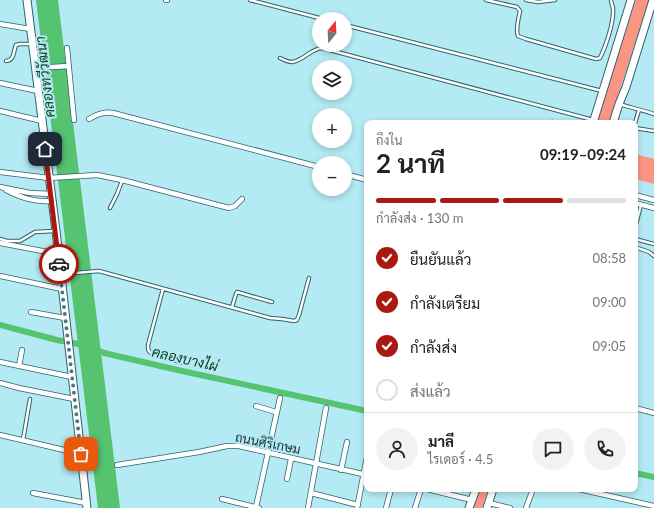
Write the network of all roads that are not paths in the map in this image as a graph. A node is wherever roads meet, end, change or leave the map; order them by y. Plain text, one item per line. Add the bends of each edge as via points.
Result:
1 (27, 0) edge
2 (250, 0) edge
3 (486, 0) edge
4 (526, 0) edge
5 (555, 0) edge
6 (611, 0) edge
7 (631, 0) edge
8 (653, 0) edge
9 (254, 1) edge
10 (312, 16) edge
11 (0, 24) edge
12 (352, 27) edge
13 (30, 29) junction
14 (32, 44) junction
15 (67, 48) dead end
16 (280, 58) dead end
17 (6, 61) dead end
18 (69, 66) junction
19 (39, 68) junction
20 (0, 83) edge
21 (38, 91) junction
22 (603, 92) junction
23 (619, 104) junction
24 (639, 110) junction
25 (0, 111) edge
26 (654, 114) edge
27 (89, 119) dead end
28 (42, 120) junction
29 (74, 120) dead end
30 (586, 120) edge
31 (594, 120) edge
32 (614, 120) edge
33 (636, 120) edge
34 (638, 128) edge
35 (654, 131) edge
36 (312, 165) edge
37 (0, 172) edge
38 (352, 176) edge
39 (49, 178) junction
40 (364, 179) edge
41 (122, 180) junction
42 (2, 188) edge
43 (638, 196) edge
44 (51, 197) junction
45 (242, 199) dead end
46 (654, 200) edge
47 (638, 204) edge
48 (641, 204) junction
49 (110, 208) dead end
50 (654, 208) edge
51 (638, 212) edge
52 (56, 231) junction
53 (0, 239) edge
54 (638, 240) edge
55 (0, 243) edge
56 (654, 244) edge
57 (638, 248) edge
58 (58, 254) junction
59 (654, 256) edge
60 (60, 274) junction
61 (0, 276) edge
62 (309, 278) dead end
63 (62, 289) junction
64 (163, 289) junction
65 (272, 302) dead end
66 (232, 307) junction
67 (31, 312) dead end
68 (65, 318) junction
69 (22, 350) dead end
70 (0, 362) edge
71 (184, 363) dead end
72 (19, 366) junction
73 (72, 377) junction
74 (0, 383) edge
75 (280, 398) dead end
76 (30, 399) dead end
77 (74, 400) junction
78 (256, 406) dead end
79 (326, 408) dead end
80 (638, 409) edge
81 (276, 412) junction
82 (654, 413) edge
83 (0, 436) edge
84 (23, 441) junction
85 (347, 442) dead end
86 (267, 453) junction
87 (81, 454) junction
88 (291, 459) junction
89 (316, 464) junction
90 (117, 465) dead end
91 (341, 470) junction
92 (364, 475) edge
93 (287, 479) dead end
94 (364, 479) edge
95 (390, 492) edge
96 (419, 492) edge
97 (439, 492) edge
98 (475, 492) edge
99 (492, 492) edge
100 (532, 492) edge
101 (592, 492) edge
102 (34, 493) dead end
103 (311, 493) junction
104 (222, 499) dead end
105 (472, 500) junction
106 (87, 505) edge
107 (488, 505) edge
108 (357, 506) edge
109 (654, 506) edge
110 (258, 508) edge
111 (308, 508) edge
112 (386, 508) edge
113 (414, 508) edge
114 (469, 508) edge
115 (510, 508) edge
116 (526, 508) edge

1 - 13 main road
2 - 9 lane
3 - 6 lane via 520,10 516,33 518,36 596,59 600,58 603,52 612,22
4 - 5 lane
7 - 22 main road
8 - 23 main road
9 - 10 lane
11 - 13 street
12 - 22 lane
13 - 14 main road
14 - 17 lane via 16,45 13,58
14 - 19 main road
15 - 18 street
16 - 30 lane via 291,62 322,48
18 - 19 street
18 - 29 street
19 - 21 main road
20 - 21 street
21 - 28 main road
22 - 31 main road
23 - 24 lane
23 - 32 main road
24 - 26 lane
24 - 33 lane
25 - 28 street
27 - 36 street via 101,113 113,113
28 - 39 main road
34 - 35 lane
37 - 39 street
38 - 40 street
39 - 41 street via 97,175
39 - 44 main road
41 - 45 street via 229,208
41 - 49 lane
42 - 44 street
42 - 44 street via 32,200 39,201
43 - 46 street
44 - 52 main road
47 - 48 street
48 - 50 street
48 - 51 lane
52 - 53 lane via 31,233 20,241
52 - 58 main road
54 - 56 lane
55 - 58 street
57 - 59 lane
58 - 60 main road
60 - 63 main road
60 - 64 lane via 99,271
61 - 63 street
62 - 66 lane via 296,321 270,318
63 - 68 main road
64 - 66 lane
64 - 71 lane via 148,351
65 - 66 lane via 237,292
67 - 68 street
68 - 73 main road
69 - 72 street
70 - 72 street
72 - 73 street
73 - 77 main road
74 - 77 street
75 - 81 street
76 - 84 lane
77 - 87 main road
78 - 81 street
79 - 89 street
80 - 82 street
81 - 86 street
83 - 84 street
84 - 87 street
85 - 91 street
86 - 88 street, ถนนศิริเกษม
86 - 90 street, ถนนศิริเกษม via 232,446
86 - 110 street
87 - 106 main road
88 - 89 street, ถนนศิริเกษม
88 - 93 street
89 - 91 street, ถนนศิริเกษม
89 - 103 street
91 - 92 street, ถนนศิริเกษม
94 - 108 street
95 - 112 street
96 - 113 street
97 - 105 street
98 - 105 main road
99 - 107 main road
100 - 116 street
101 - 109 street
102 - 106 street
103 - 108 street
103 - 111 street
104 - 110 street
105 - 114 main road
107 - 115 street

